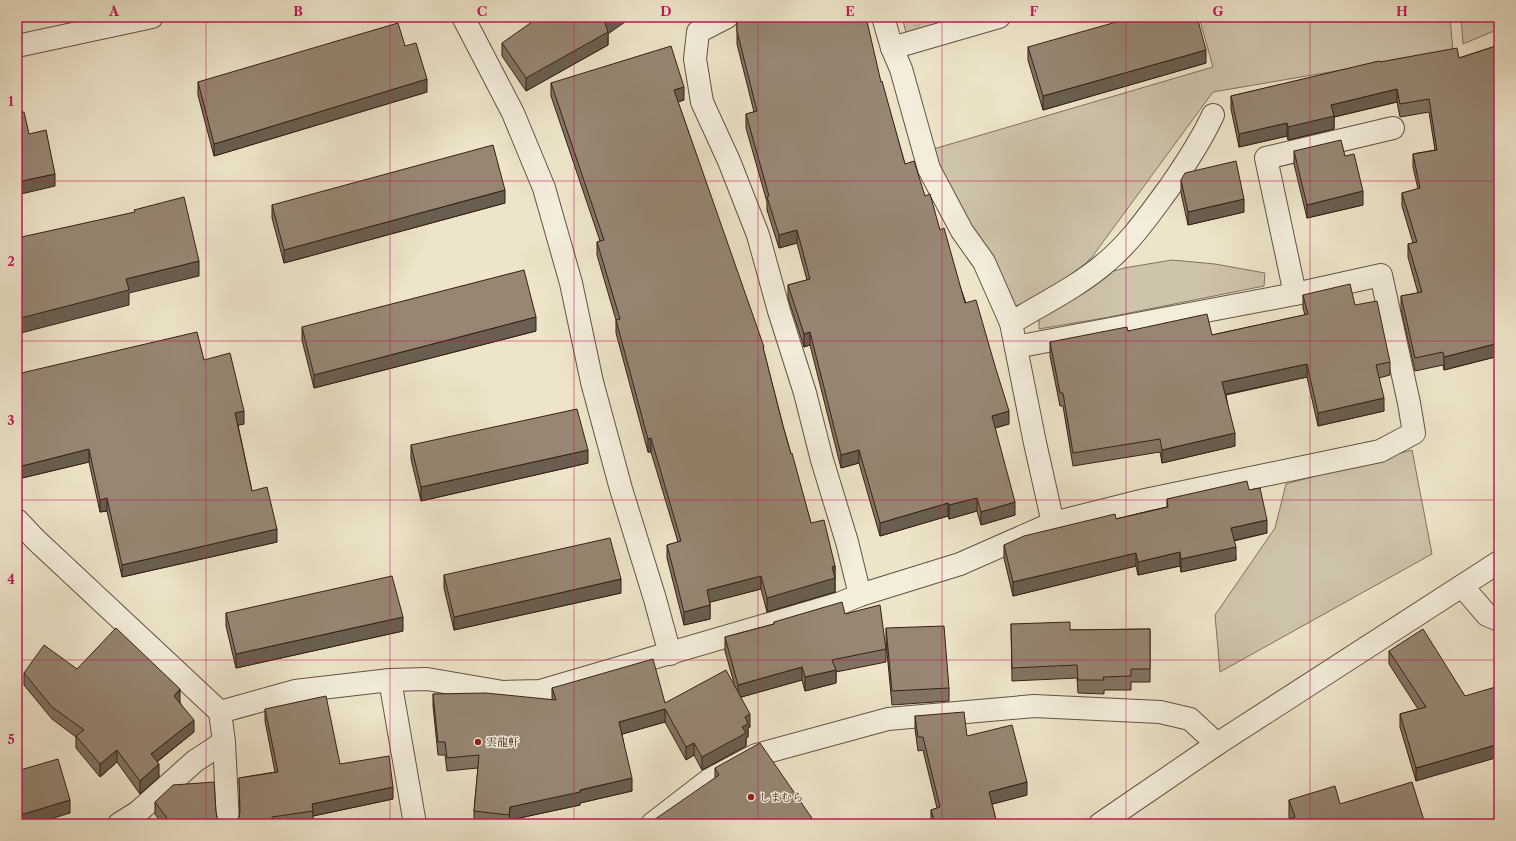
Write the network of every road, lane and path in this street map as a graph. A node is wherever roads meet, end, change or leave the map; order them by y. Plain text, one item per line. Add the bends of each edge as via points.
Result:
1 (152, 17) edge
2 (463, 17) edge
3 (727, 17) edge
4 (882, 17) edge
5 (999, 17) edge
6 (17, 46) edge
7 (892, 48) junction
8 (1213, 115) dead end
9 (1393, 128) dead end
10 (1295, 294) junction
11 (1012, 322) junction
12 (1016, 347) junction
13 (17, 520) edge
14 (1053, 524) junction
15 (1499, 562) edge
16 (1462, 586) junction
17 (860, 595) junction
18 (1499, 620) edge
19 (670, 654) junction
20 (390, 680) junction
21 (220, 712) junction
22 (224, 742) junction
23 (1217, 744) junction
24 (119, 824) edge
25 (228, 824) edge
26 (415, 824) edge
27 (652, 824) edge
28 (1100, 824) edge

1 - 6 street
2 - 19 street via 513,112 544,188 571,283 594,389 621,489
3 - 17 street via 698,32 695,59 702,102 729,161 758,236 805,393
4 - 7 street
5 - 7 street
7 - 11 street via 901,69 929,169 962,231 984,262
8 - 11 street via 1181,170 1141,227 1104,264
9 - 10 street via 1266,158
10 - 12 street
10 - 14 street via 1381,275 1410,403 1414,434 1380,451 1153,499
11 - 12 street
12 - 14 street
13 - 21 street
14 - 17 street via 960,564
15 - 16 street
16 - 18 street via 1488,615
16 - 23 street
17 - 19 street via 841,603
19 - 20 street via 540,691 503,692 426,679
20 - 21 street via 296,691
20 - 26 street
21 - 22 street
22 - 24 street via 195,761 138,812
22 - 25 street
23 - 27 street via 1190,719 1160,712 1034,706 888,719 756,755 709,780
23 - 28 street

